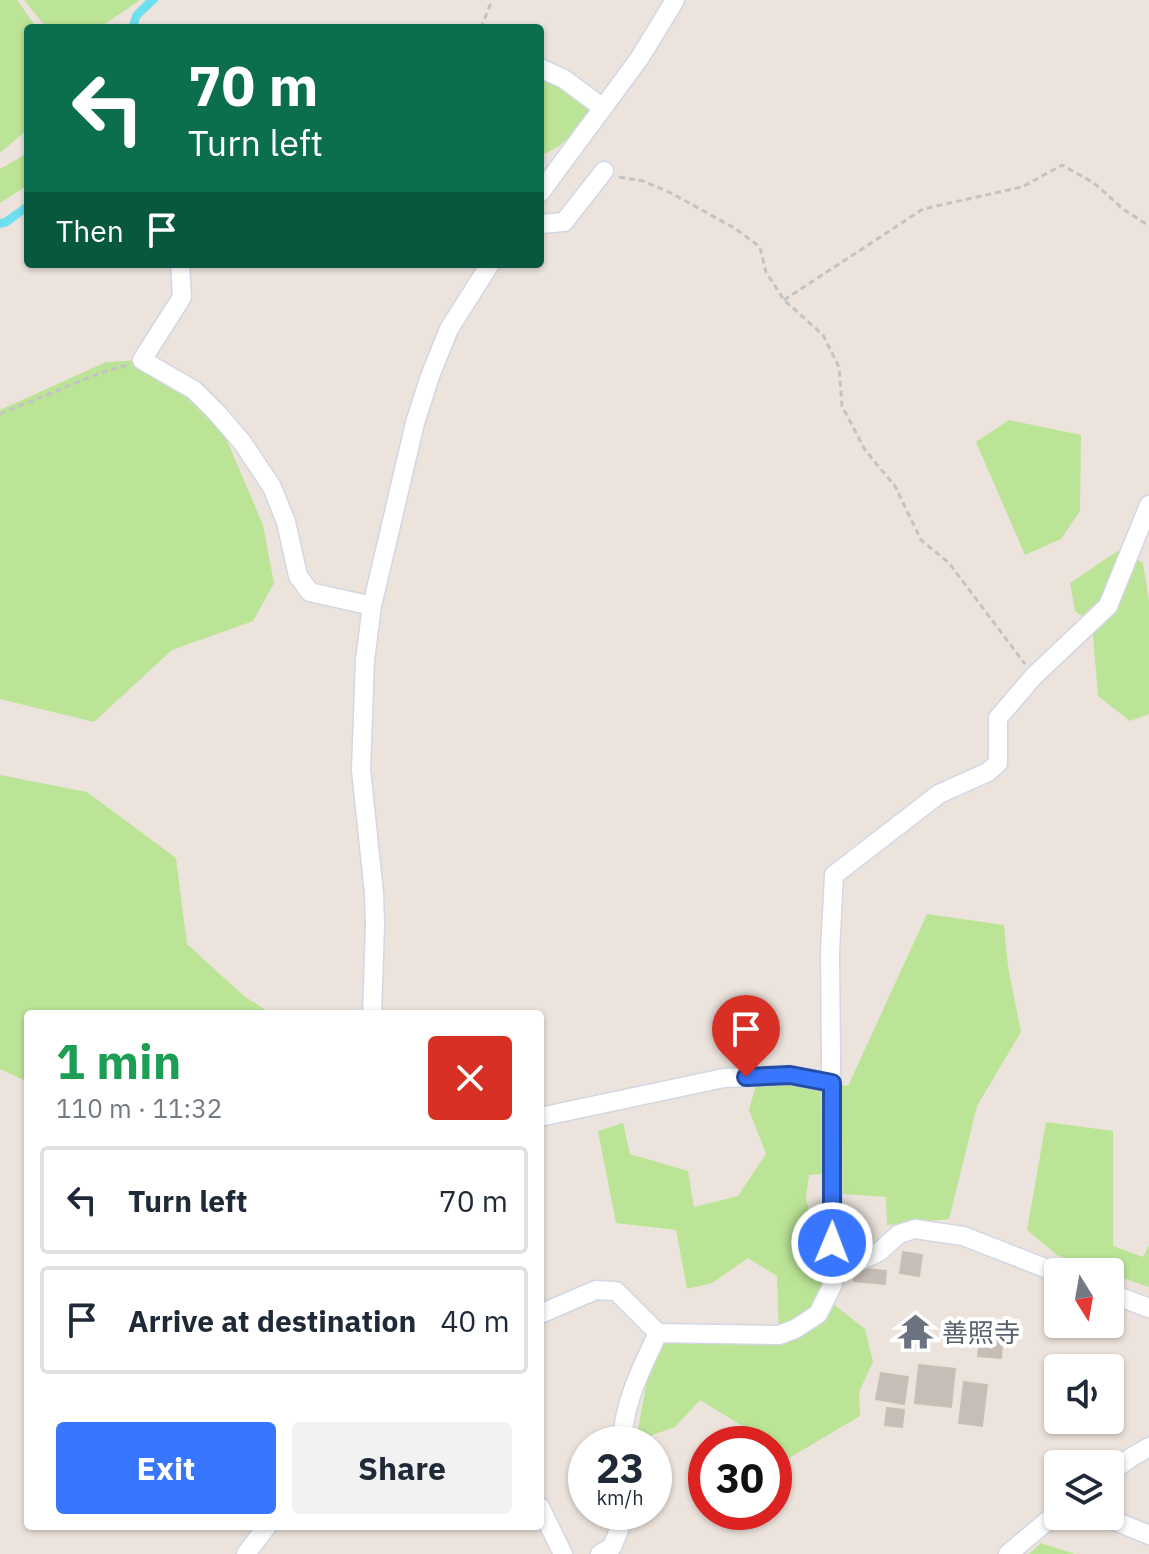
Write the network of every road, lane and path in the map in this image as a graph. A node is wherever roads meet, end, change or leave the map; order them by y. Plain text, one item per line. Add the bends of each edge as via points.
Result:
1 (492, 0) edge
2 (675, 0) edge
3 (483, 24) edge
4 (544, 70) edge
5 (603, 108) junction
6 (604, 171) joint
7 (544, 188) edge
8 (544, 224) edge
9 (1149, 226) edge
10 (180, 268) edge
11 (487, 268) edge
12 (784, 300) junction
13 (142, 360) junction
14 (0, 414) edge
15 (1149, 505) edge
16 (372, 606) junction
17 (1034, 676) junction
18 (372, 1010) edge
19 (832, 1083) junction
20 (544, 1115) edge
21 (832, 1261) junction
22 (1044, 1268) edge
23 (1124, 1298) edge
24 (1149, 1308) edge
25 (544, 1312) edge
26 (658, 1333) junction
27 (622, 1426) edge
28 (1147, 1450) edge
29 (1124, 1464) edge
30 (544, 1515) edge
31 (1044, 1524) edge
32 (1124, 1525) edge
33 (264, 1530) edge
34 (619, 1530) edge
35 (1149, 1535) edge
36 (246, 1554) edge
37 (563, 1554) edge
38 (600, 1554) edge
39 (1008, 1554) edge

1 - 3 path
2 - 5 street
4 - 5 street
5 - 7 street
6 - 8 street via 564,222
6 - 12 path via 673,194 736,229 760,247 766,272
9 - 12 path via 1062,165 1022,187 923,209
10 - 13 street via 182,297
11 - 16 street via 449,329 430,376
12 - 17 path via 823,335 839,367 842,406 865,450 895,486 921,540 949,563
13 - 14 path
13 - 16 street via 194,390 242,442 272,487 298,576 310,592
15 - 17 street via 1108,606
16 - 18 street via 361,770 375,909
17 - 19 street via 998,718 998,763 939,794 834,875
19 - 20 street via 790,1075 724,1078
19 - 21 street
21 - 22 street via 859,1261 915,1229 963,1236
21 - 26 street via 833,1284 818,1314 795,1329 779,1335
23 - 24 street
25 - 26 street via 596,1290 616,1291
26 - 27 street
28 - 29 street
30 - 37 street
31 - 39 street
32 - 35 street
33 - 36 street
34 - 38 street via 612,1547

